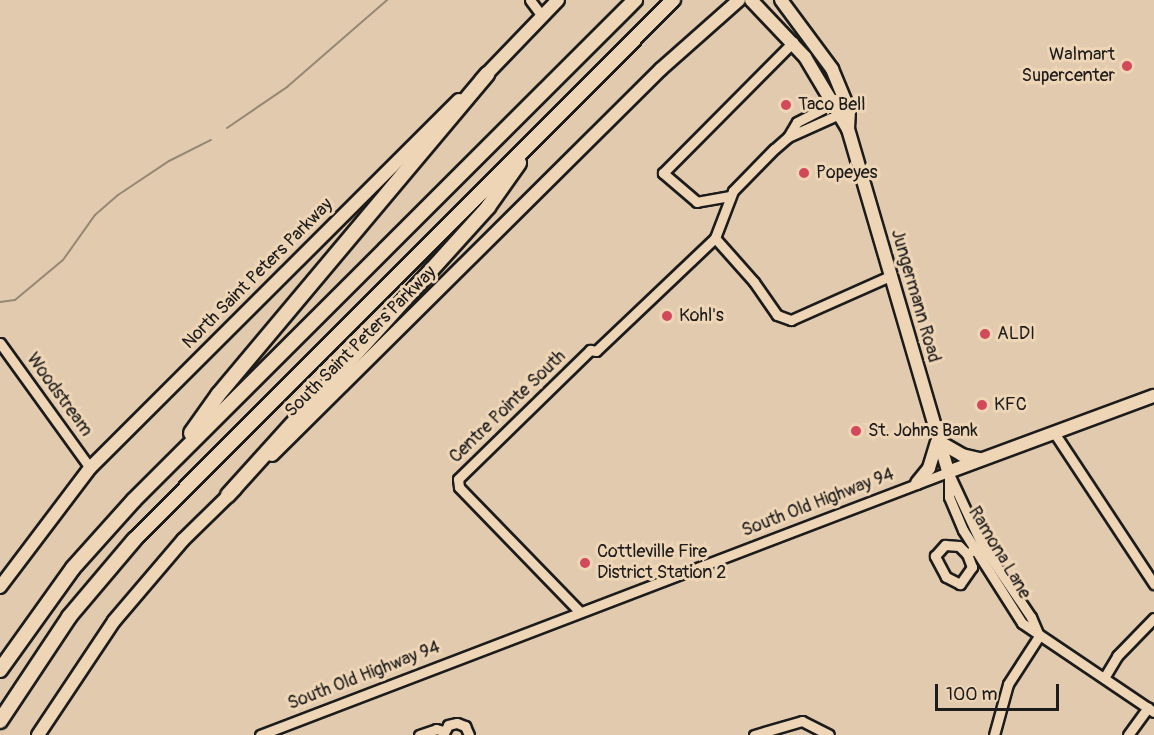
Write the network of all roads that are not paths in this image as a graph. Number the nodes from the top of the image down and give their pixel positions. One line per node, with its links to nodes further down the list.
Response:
1 (530, 0): 10 (street)
2 (558, 0): 10 (main road, North Saint Peters Parkway)
3 (635, 0): 23 (highway)
4 (673, 0): 14 (highway)
5 (739, 0): 27 (main road, South Saint Peters Parkway)
6 (751, 0): 11 (main road, Jungermann Road)
7 (781, 0): 9 (main road, Jungermann Road)
8 (789, 0): 9 (main road)
9 (794, 14): 13 (main road, Jungermann Road)
10 (542, 16): 12 (main road, North Saint Peters Parkway)
11 (794, 42): 13 (main road, Jungermann Road); 15 (street)
12 (487, 74): 23 (highway); 24 (main road, North Saint Peters Parkway)
13 (841, 107): 15 (street, Centre Pointe South); 17 (main road, Jungermann Road)
14 (543, 130): 27 (highway); 39 (highway)
15 (730, 196): 16 (street, Centre Pointe South)
16 (715, 238): 17 (street); 33 (street, Centre Pointe South)
17 (890, 276): 21 (main road, Jungermann Road)
18 (0, 343): 24 (street, Woodstream)
19 (1154, 396): 20 (main road, South Old Highway 94)
20 (1055, 434): 22 (main road, South Old Highway 94); 29 (street)
21 (938, 441): 22 (main road); 25 (main road, Jungermann Road); 26 (main road)
22 (981, 460): 25 (main road, South Old Highway 94)
23 (167, 466): 36 (highway)
24 (90, 468): 30 (main road, North Saint Peters Parkway)
25 (948, 474): 26 (street, South Old Highway 94); 28 (street, Ramona Lane)
26 (917, 483): 33 (street, South Old Highway 94)
27 (228, 495): 42 (main road, South Saint Peters Parkway)
28 (974, 549): 28 (street); 31 (street, Ramona Lane); 32 (street, Ramona Lane)
29 (1154, 584)
30 (0, 587)
31 (1016, 595): 32 (street); 35 (street, Ramona Lane)
32 (1007, 601): 35 (street, Ramona Lane)
33 (580, 612): 41 (street, South Old Highway 94)
34 (1154, 618): 37 (street)
35 (1039, 636): 37 (street, Ramona Lane); 47 (street)
36 (0, 670)
37 (1104, 678): 38 (street, Ramona Lane)
38 (1151, 709): 48 (street)
39 (0, 721)
40 (443, 733): 43 (street); 44 (street)
41 (267, 734)
42 (38, 735)
43 (419, 735)
44 (469, 735)
45 (754, 735): 46 (street)
46 (829, 735)
47 (994, 735)
48 (1128, 735)

